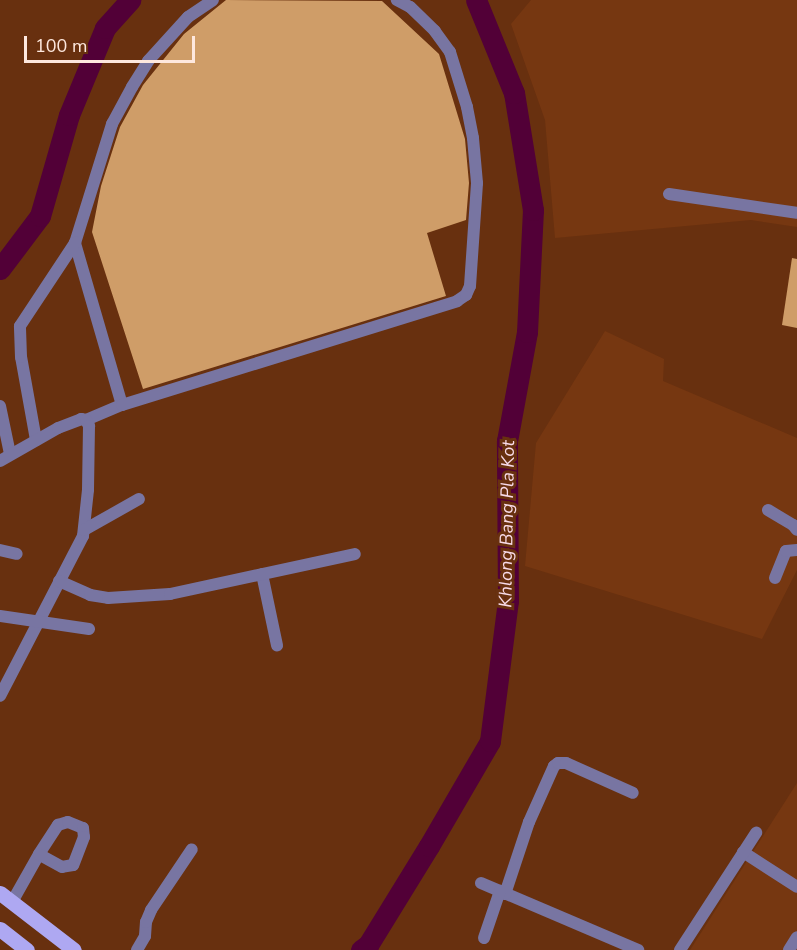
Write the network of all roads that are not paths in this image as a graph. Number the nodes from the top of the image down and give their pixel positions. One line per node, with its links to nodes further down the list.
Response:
1 (213, 0): 5 (street)
2 (397, 0): 6 (street)
3 (669, 194): 4 (street)
4 (797, 213)
5 (75, 243): 6 (street); 9 (street)
6 (122, 405): 8 (street)
7 (0, 406): 10 (street)
8 (86, 420): 9 (street); 13 (street)
9 (36, 440): 10 (street)
10 (5, 457)
11 (139, 499): 13 (street)
12 (768, 510): 14 (street)
13 (84, 530): 21 (street)
14 (797, 530)
15 (796, 546): 20 (street)
16 (0, 550): 17 (street)
17 (17, 554)
18 (355, 555): 19 (street)
19 (262, 574): 21 (street); 25 (street)
20 (775, 578)
21 (59, 581): 23 (street)
22 (0, 616): 23 (street)
23 (37, 623): 24 (street); 27 (street)
24 (89, 629)
25 (278, 645)
26 (0, 666): 27 (street)
27 (13, 669): 28 (street)
28 (0, 696)
29 (633, 793): 36 (street)
30 (756, 833): 32 (street)
31 (192, 849): 43 (street)
32 (743, 852): 35 (street); 45 (street)
33 (39, 854): 37 (street)
34 (481, 883): 36 (street)
35 (797, 887)
36 (502, 892): 40 (street); 44 (street)
37 (6, 898): 42 (main road)
38 (0, 929): 41 (main road)
39 (797, 937): 46 (street)
40 (484, 938)
41 (27, 950)
42 (74, 950)
43 (137, 950)
44 (638, 950)
45 (680, 950)
46 (789, 950)

